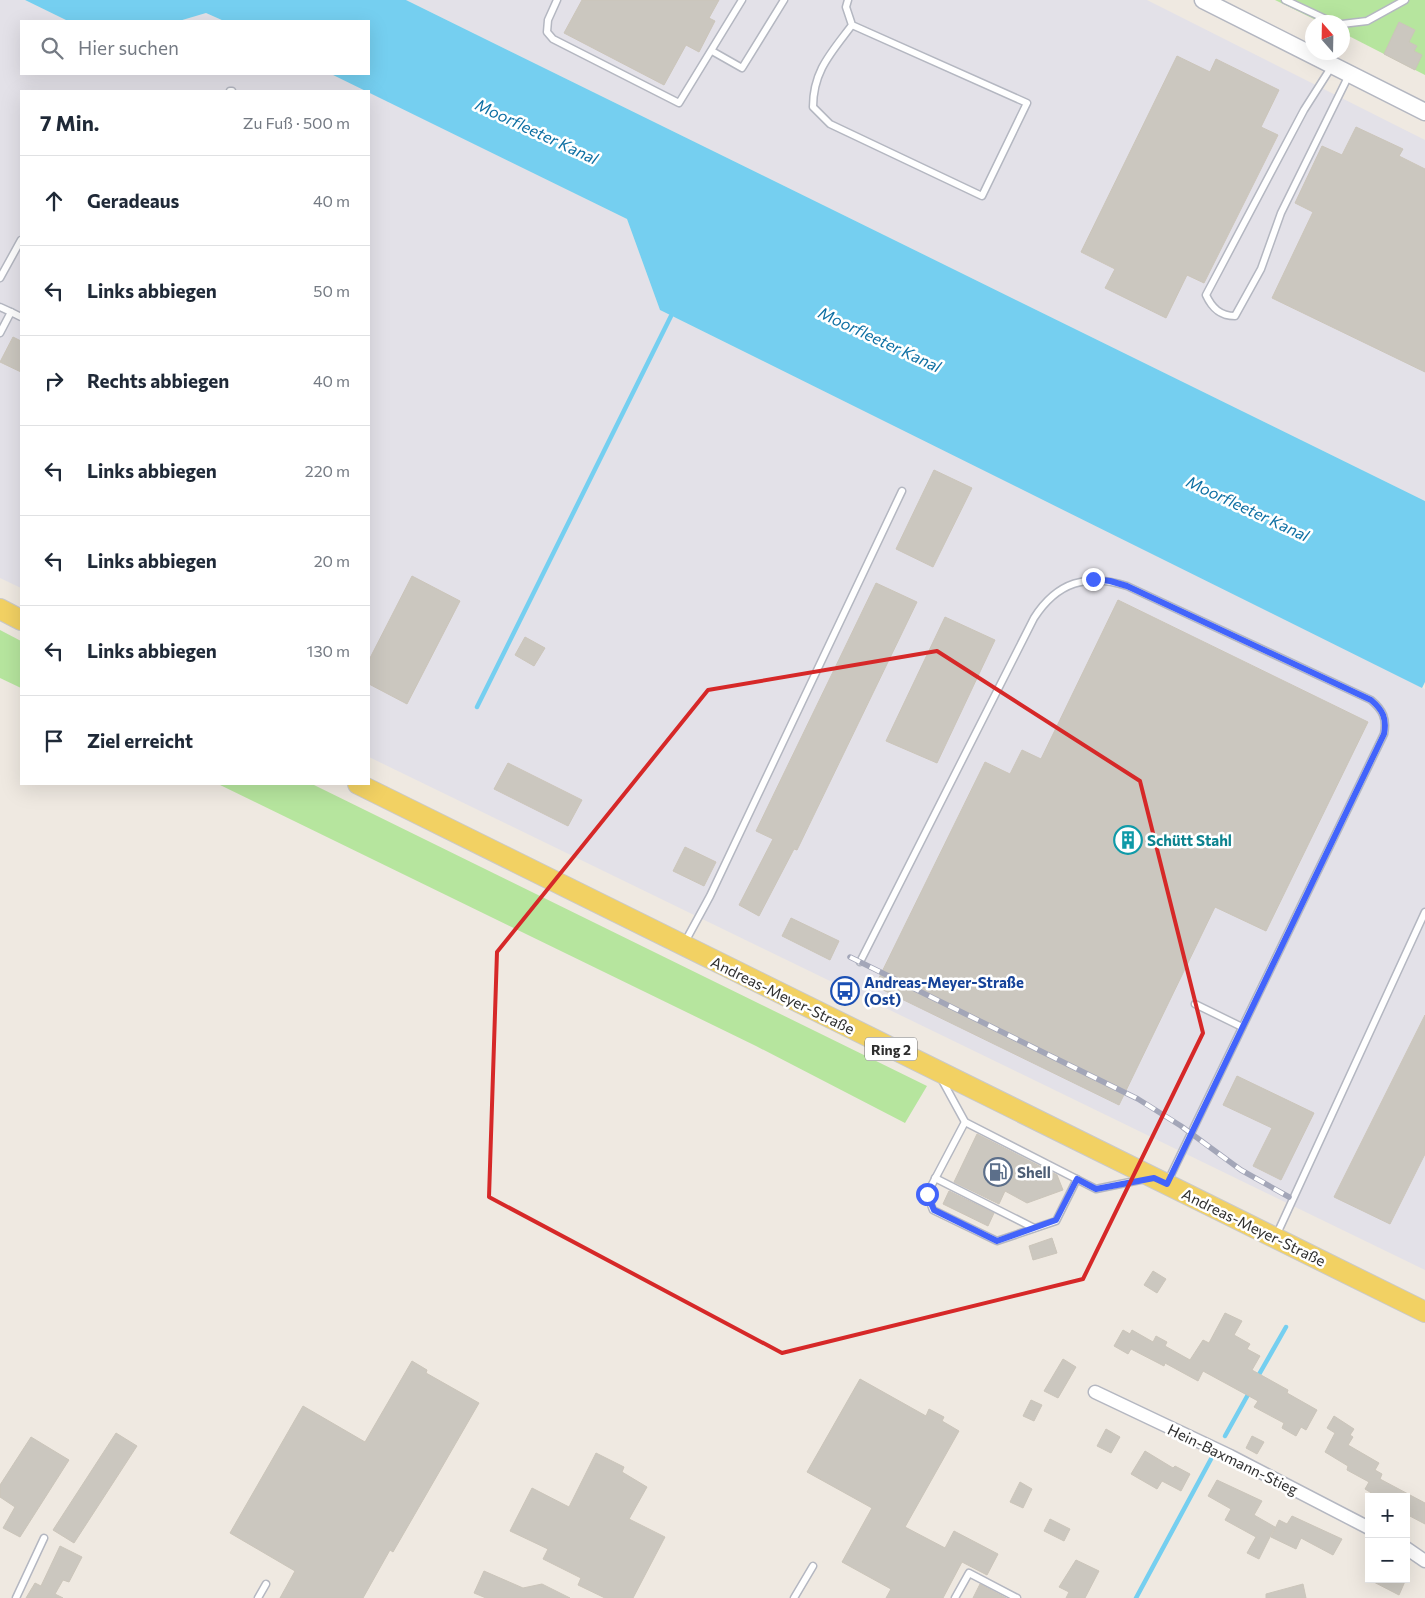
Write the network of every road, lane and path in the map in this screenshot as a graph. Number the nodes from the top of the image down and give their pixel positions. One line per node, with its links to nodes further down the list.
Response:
1 (557, 0): 11 (lane)
2 (742, 0): 11 (lane)
3 (784, 0): 11 (lane)
4 (848, 0): 10 (lane)
5 (1203, 0): 12 (street)
6 (1285, 0): 8 (lane)
7 (1405, 0): 9 (lane)
8 (1317, 15)
9 (1350, 23)
10 (852, 26): 10 (lane)
11 (712, 50)
12 (1332, 64): 13 (street); 13 (lane)
13 (1350, 74): 14 (street)
14 (1425, 112)
15 (20, 242): 16 (lane)
16 (0, 278)
17 (0, 306): 18 (lane)
18 (11, 312): 19 (lane); 20 (lane)
19 (20, 316)
20 (0, 333)
21 (902, 491): 26 (lane)
22 (0, 609): 23 (main road)
23 (20, 619)
24 (360, 785): 26 (main road, Andreas-Meyer-Straße / Ring 2)
25 (1425, 912): 36 (lane)
26 (684, 946): 30 (main road, Andreas-Meyer-Straße / Ring 2)
27 (860, 962): 29 (lane)
28 (1195, 1004): 29 (lane)
29 (1242, 1027): 34 (lane)
30 (938, 1072): 31 (lane); 34 (main road, Andreas-Meyer-Straße / Ring 2)
31 (965, 1122): 32 (lane); 33 (lane)
32 (935, 1178): 35 (lane); 35 (lane)
33 (1077, 1179): 34 (lane); 35 (lane)
34 (1160, 1181): 36 (main road, Andreas-Meyer-Straße / Ring 2)
35 (1034, 1228)
36 (1275, 1238): 37 (main road, Andreas-Meyer-Straße / Ring 2)
37 (1425, 1312)
38 (1095, 1392): 39 (street, Hein-Baxmann-Stieg)
39 (1365, 1526)
40 (44, 1538): 45 (lane)
41 (1410, 1551): 42 (street)
42 (1425, 1561)
43 (813, 1566): 47 (lane)
44 (266, 1584): 46 (lane)
45 (16, 1598)
46 (258, 1598)
47 (794, 1598)
48 (955, 1598): 49 (lane)
49 (1017, 1598)

